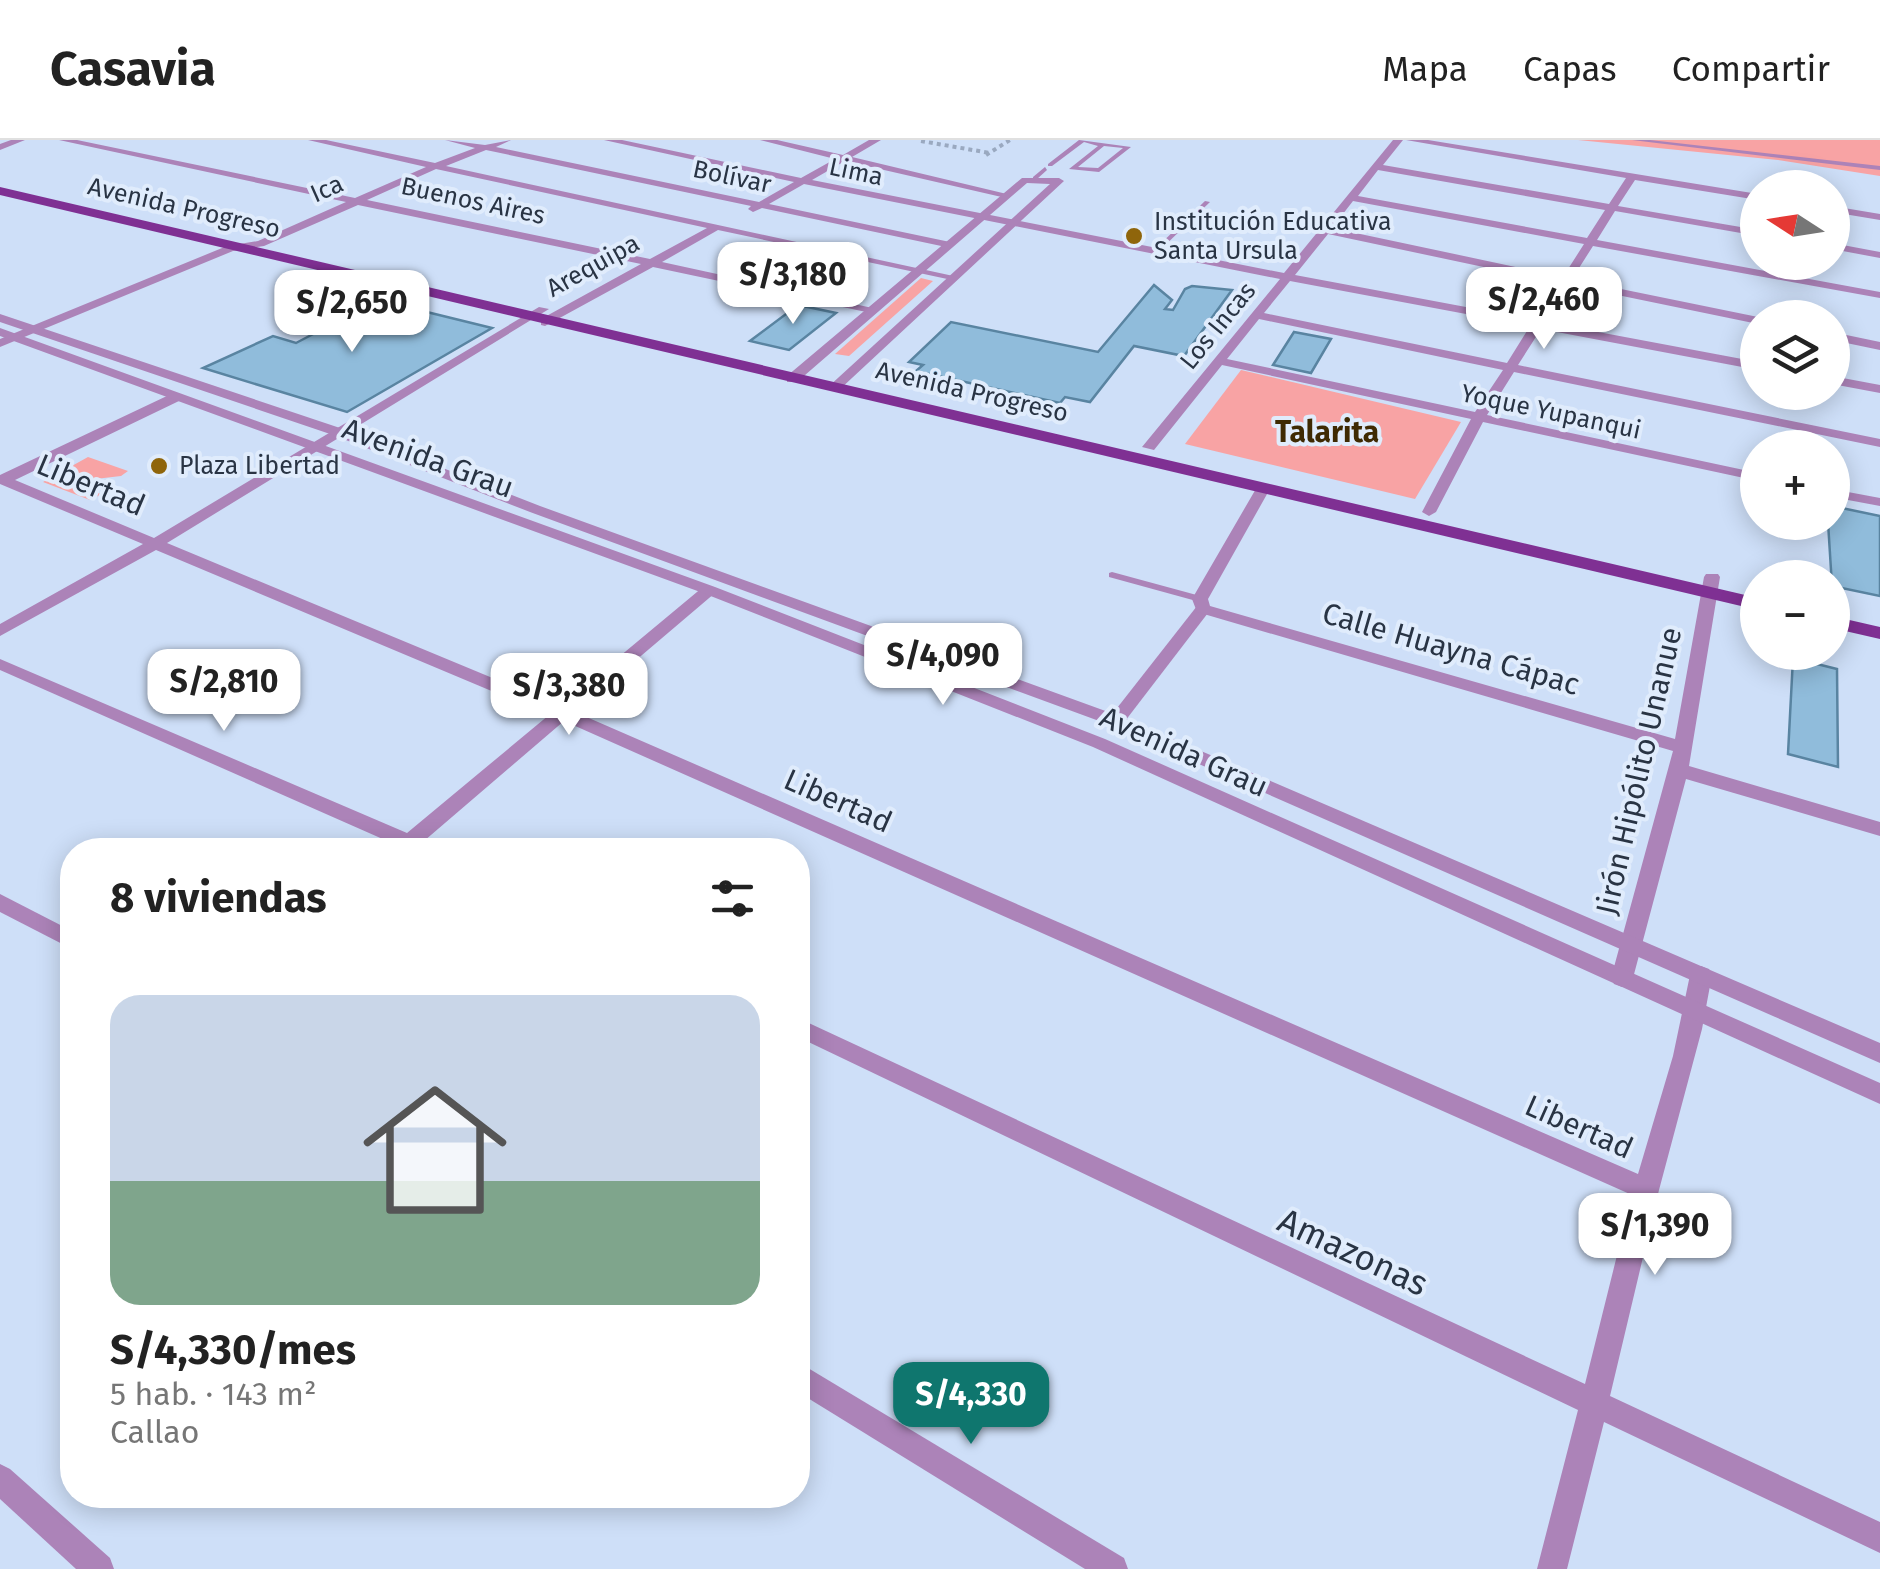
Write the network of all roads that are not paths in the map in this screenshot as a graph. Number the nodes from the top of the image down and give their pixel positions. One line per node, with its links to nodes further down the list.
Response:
1 (20, 140): 13 (street)
2 (64, 140): 28 (street, Buenos Aires)
3 (314, 140): 16 (street)
4 (450, 140): 14 (street, Bolívar)
5 (506, 140): 14 (street, Ica)
6 (610, 140): 23 (street, Lima)
7 (766, 140): 15 (street)
8 (876, 140): 15 (street, Arequipa)
9 (1398, 140): 17 (street, Los Incas)
10 (1411, 140): 21 (street)
11 (1635, 140): 18 (lane)
12 (1096, 143): 19 (lane); 20 (lane); 20 (lane)
13 (0, 146)
14 (486, 148): 16 (street, Ica); 30 (street, Bolívar)
15 (843, 159): 23 (street, Arequipa); 25 (street)
16 (436, 166): 28 (street, Ica); 36 (street)
17 (1376, 167): 27 (street, Los Incas); 31 (street)
18 (1880, 168)
19 (1043, 171): 20 (street); 25 (street)
20 (1067, 173): 35 (street)
21 (1632, 176): 26 (street); 31 (street)
22 (0, 180): 40 (main road, Avenida Progreso)
23 (804, 181): 30 (street, Arequipa); 34 (street, Lima)
24 (0, 191): 42 (main road, Avenida Progreso)
25 (1006, 194): 34 (street)
26 (1740, 194)
27 (1351, 198): 37 (street, Los Incas); 39 (street)
28 (356, 200): 40 (street, Ica); 46 (street, Buenos Aires)
29 (1207, 202): 44 (lane)
30 (758, 206): 36 (street, Arequipa); 41 (street, Bolívar)
31 (1612, 208): 38 (street); 39 (street)
32 (1850, 213): 33 (street)
33 (1880, 217)
34 (977, 218): 35 (street, Lima); 41 (street)
35 (1012, 225): 44 (street, Lima); 49 (street)
36 (714, 228): 46 (street, Arequipa); 47 (street)
37 (1325, 230): 48 (street, Los Incas); 50 (street)
38 (1740, 230)
39 (1591, 242): 50 (street); 51 (street)
40 (260, 244): 42 (street, Ica); 53 (main road, Avenida Progreso)
41 (946, 244): 47 (street)
42 (231, 248): 53 (main road, Avenida Progreso); 58 (street, Ica)
43 (1850, 249): 45 (street)
44 (1155, 252): 48 (street, Lima)
45 (1880, 255)
46 (652, 261): 52 (street, Buenos Aires); 53 (street, Arequipa)
47 (917, 270): 49 (street); 52 (street)
48 (1287, 276): 54 (street, Los Incas); 57 (street, Lima)
49 (952, 277): 66 (street)
50 (1564, 281): 55 (street); 57 (street)
51 (1880, 296)
52 (872, 310): 65 (street)
53 (544, 315): 65 (main road, Avenida Progreso); 71 (street, Arequipa)
54 (1255, 315): 62 (street, Los Incas); 64 (street)
55 (1740, 317)
56 (0, 318): 58 (street, Avenida Grau)
57 (1537, 324): 63 (street, Lima); 64 (street)
58 (36, 328): 59 (street, Ica); 71 (street, Avenida Grau)
59 (5, 337): 69 (street, Avenida Grau)
60 (1850, 340): 61 (street)
61 (1880, 346)
62 (1219, 360): 70 (street, Yoque Yupanqui); 74 (street, Los Incas)
63 (1740, 363)
64 (1508, 368): 70 (street); 72 (street)
65 (798, 374): 66 (main road, Avenida Progreso)
66 (838, 383): 74 (main road, Avenida Progreso); 77 (main road, Avenida Progreso)
67 (1850, 383): 68 (street)
68 (1880, 389)
69 (174, 398): 73 (street, Avenida Grau); 76 (street)
70 (1476, 420): 75 (street, Yoque Yupanqui); 80 (street)
71 (338, 432): 73 (street, Arequipa); 95 (street, Avenida Grau)
72 (1880, 443)
73 (314, 446): 81 (street, Arequipa); 85 (street, Avenida Grau)
74 (1149, 447): 80 (main road, Avenida Progreso)
75 (1740, 473)
76 (1, 480): 81 (street, Libertad)
77 (1264, 488): 83 (main road, Avenida Progreso); 87 (street)
78 (1850, 496): 79 (street)
79 (1880, 502)
80 (1428, 512): 83 (main road, Avenida Progreso)
81 (155, 544): 91 (street, Arequipa); 94 (street, Libertad)
82 (1112, 576): 87 (lane)
83 (1711, 585): 84 (main road, Avenida Progreso); 86 (main road, Avenida Progreso); 96 (street, Jirón Hipólito Unanue)
84 (1740, 586)
85 (709, 590): 94 (street); 105 (street, Avenida Grau)
86 (1740, 597)
87 (1202, 604): 95 (street); 96 (street, Calle Huayna Cápac)
88 (1850, 608): 89 (main road)
89 (1880, 615)
90 (1850, 626): 92 (main road)
91 (0, 630)
92 (1880, 633)
93 (0, 664): 99 (street)
94 (561, 713): 100 (street); 110 (street, Libertad)
95 (1116, 721): 103 (street, Avenida Grau)
96 (1683, 748): 97 (street, Jirón Hipólito Unanue)
97 (1679, 770): 98 (street); 103 (street, Jirón Hipólito Unanue)
98 (1880, 829)
99 (392, 838)
100 (422, 838)
101 (0, 902): 102 (street)
102 (60, 934)
103 (1633, 945): 104 (street, Avenida Grau); 105 (street, Jirón Hipólito Unanue)
104 (1701, 975): 106 (street); 108 (street, Avenida Grau)
105 (1622, 978): 106 (street, Avenida Grau)
106 (1696, 1012): 109 (street, Avenida Grau); 110 (street)
107 (810, 1033): 112 (street, Amazonas)
108 (1880, 1053)
109 (1880, 1094)
110 (1646, 1189): 112 (street)
111 (810, 1383): 116 (street)
112 (1596, 1406): 114 (street, Amazonas); 117 (street)
113 (0, 1479): 115 (street)
114 (1880, 1538)
115 (100, 1569)
116 (1113, 1569)
117 (1552, 1569)

